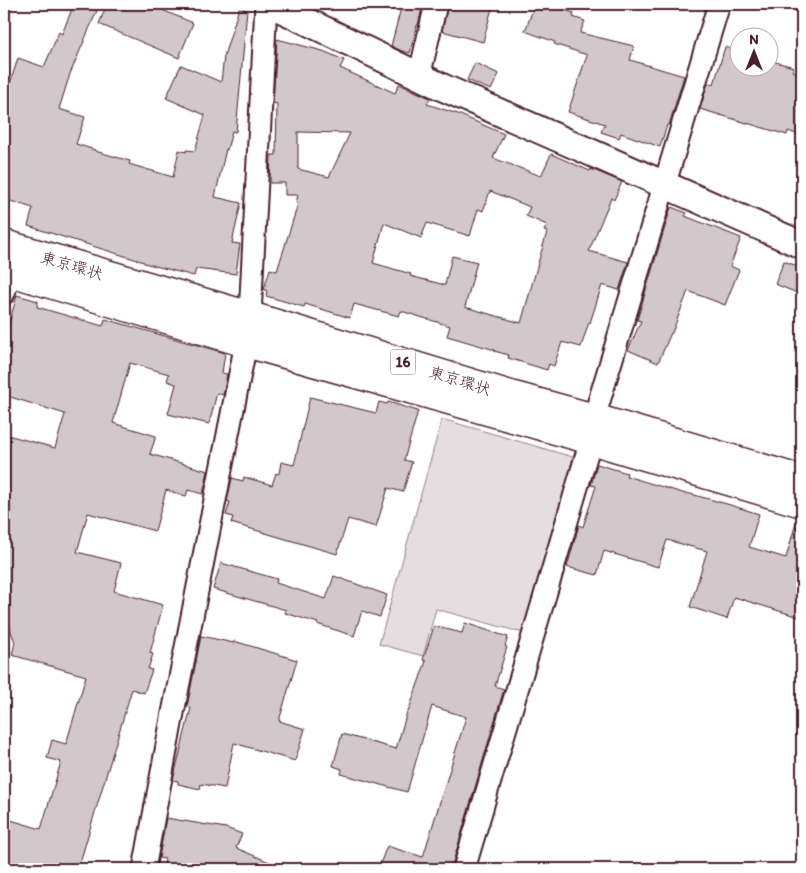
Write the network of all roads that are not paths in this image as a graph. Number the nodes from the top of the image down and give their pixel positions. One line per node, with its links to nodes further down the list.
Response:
1 (266, 4): 10 (street)
2 (270, 4): 5 (street)
3 (436, 4): 5 (street)
4 (719, 4): 6 (street)
5 (419, 76): 6 (street)
6 (665, 185): 8 (street); 12 (street)
7 (4, 244): 10 (highway, 東京環状 / 16)
8 (802, 245)
9 (6, 278): 11 (highway, 東京環状 / 16)
10 (250, 316): 11 (street); 12 (highway, 東京環状 / 16)
11 (246, 344): 12 (highway, 東京環状 / 16); 15 (street)
12 (592, 429): 13 (highway, 東京環状 / 16); 14 (highway, 東京環状 / 16); 16 (street)
13 (802, 480)
14 (802, 503)
15 (144, 869)
16 (464, 869)

